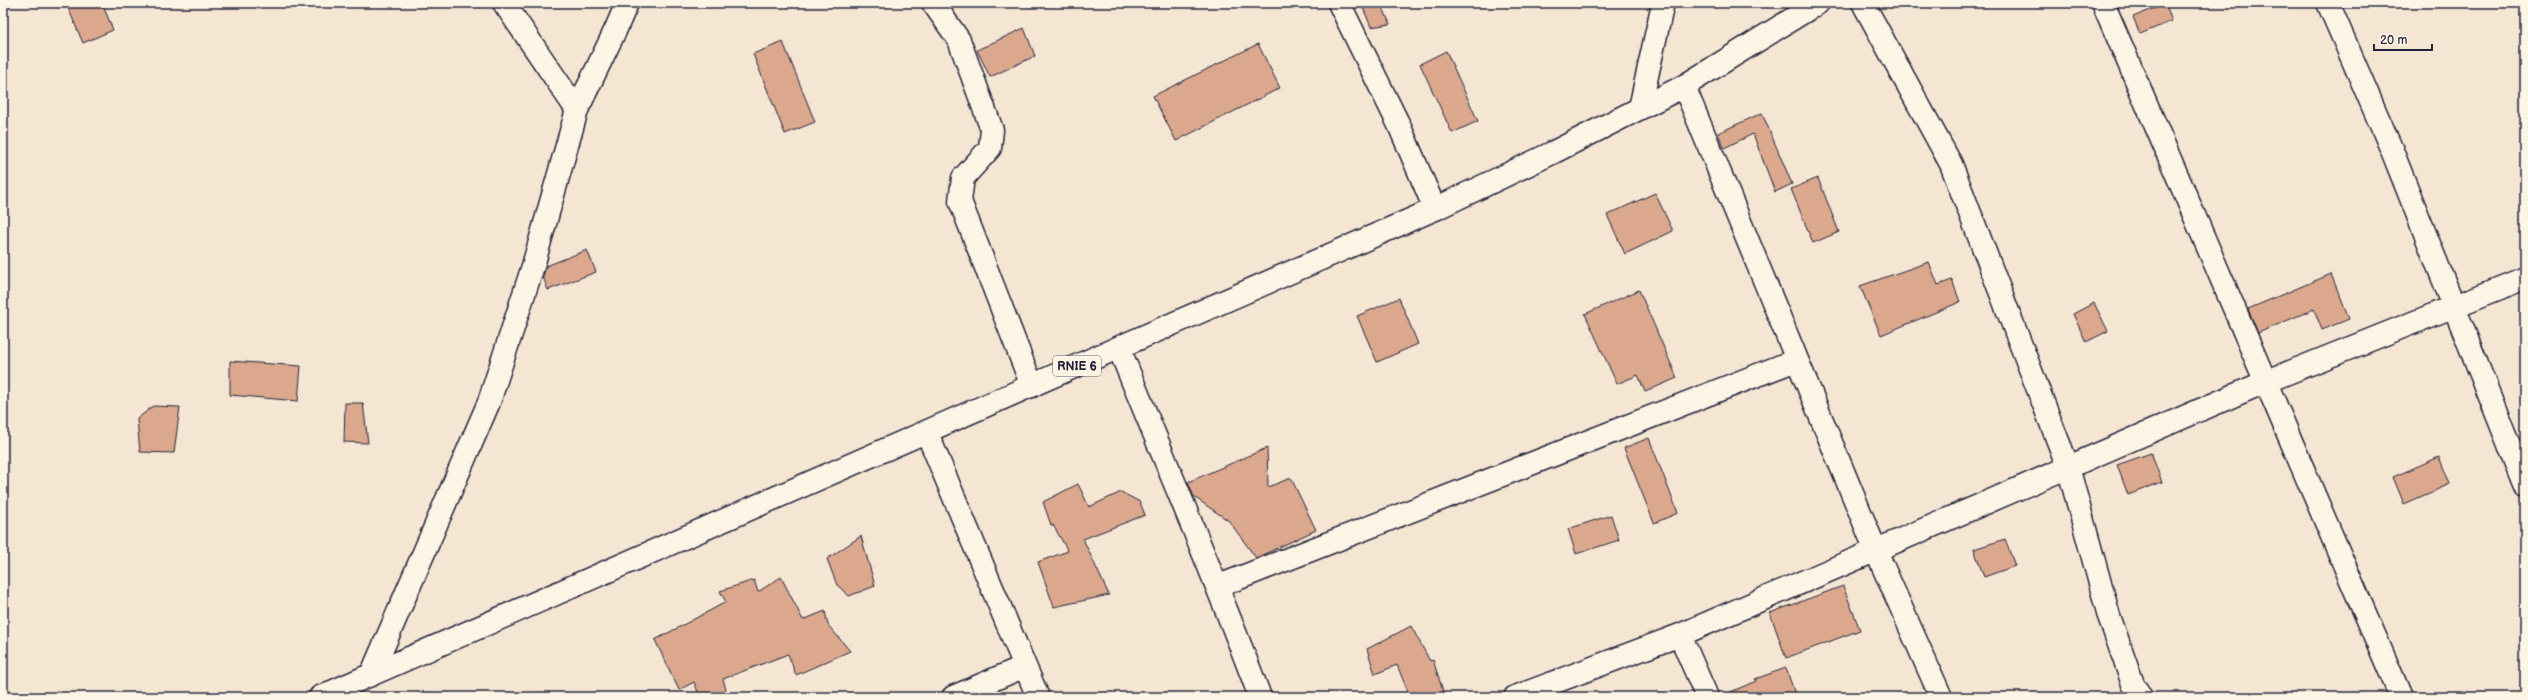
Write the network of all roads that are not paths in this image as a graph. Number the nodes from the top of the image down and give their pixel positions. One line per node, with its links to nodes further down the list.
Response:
1 (504, 3): 12 (street)
2 (627, 3): 12 (street)
3 (933, 3): 19 (street)
4 (1339, 3): 13 (street)
5 (1663, 3): 11 (street)
6 (1818, 3): 10 (street, RNIE 6)
7 (1863, 3): 21 (street)
8 (2103, 3): 18 (street)
9 (2328, 3): 15 (street)
10 (1684, 86): 11 (street, RNIE 6); 17 (street)
11 (1640, 108): 13 (street, RNIE 6)
12 (577, 110): 27 (street)
13 (1435, 209): 16 (street, RNIE 6)
14 (2525, 278): 15 (street)
15 (2455, 307): 18 (street); 22 (street)
16 (1119, 348): 19 (street, RNIE 6); 24 (street)
17 (1796, 360): 23 (street); 24 (street)
18 (2264, 382): 21 (street); 36 (street)
19 (1032, 386): 20 (street, RNIE 6)
20 (927, 433): 26 (street); 27 (street, RNIE 6)
21 (2068, 467): 23 (street); 35 (street)
22 (2525, 485)
23 (1876, 551): 25 (street); 34 (street)
24 (1219, 586): 31 (street)
25 (1680, 635): 32 (street); 33 (street)
26 (1025, 666): 29 (street); 30 (street)
27 (370, 676): 28 (street, RNIE 6)
28 (331, 695)
29 (953, 697)
30 (1038, 697)
31 (1260, 697)
32 (1515, 697)
33 (1707, 697)
34 (1941, 697)
35 (2141, 697)
36 (2401, 697)

